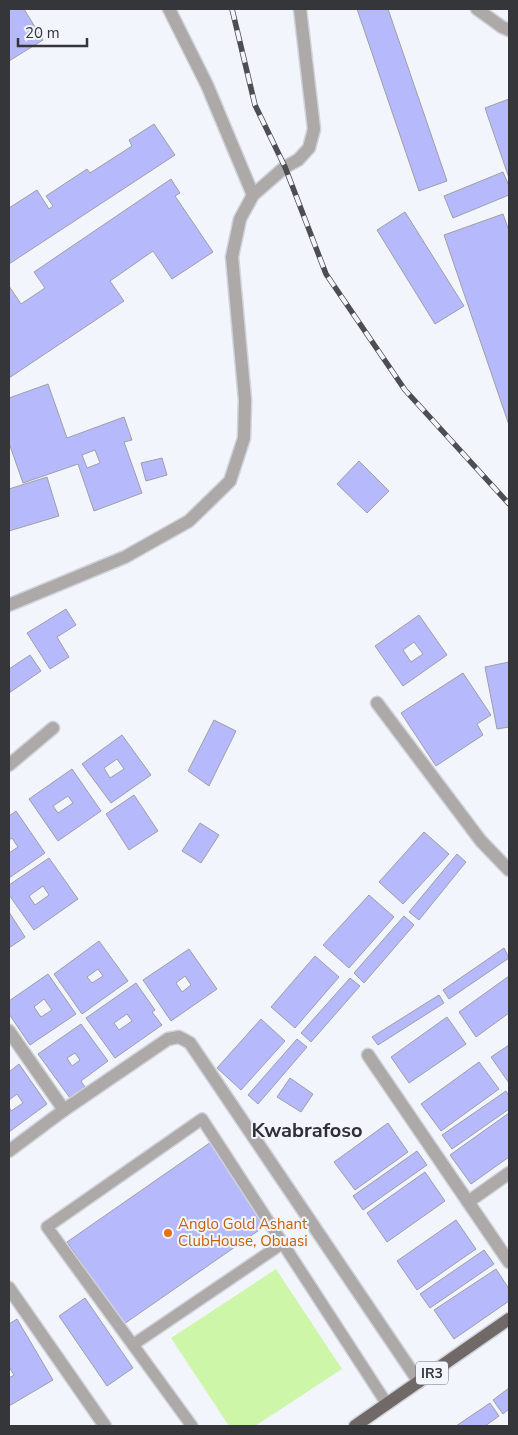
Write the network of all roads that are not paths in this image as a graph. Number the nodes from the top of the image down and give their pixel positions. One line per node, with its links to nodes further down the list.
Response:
1 (170, 9): 5 (street)
2 (300, 9): 5 (street)
3 (477, 9): 4 (street)
4 (509, 30)
5 (253, 195): 6 (street)
6 (9, 605)
7 (377, 703): 10 (street)
8 (53, 728): 9 (street)
9 (9, 765)
10 (509, 870)
11 (9, 1031): 13 (street)
12 (368, 1055): 16 (street)
13 (64, 1110): 14 (street); 22 (street)
14 (9, 1151)
15 (509, 1173): 16 (street)
16 (468, 1202): 18 (street)
17 (283, 1243): 21 (lane); 21 (lane); 23 (lane)
18 (509, 1262)
19 (9, 1288): 24 (street)
20 (509, 1319): 22 (main road, IR3)
21 (134, 1344): 25 (lane)
22 (418, 1382): 23 (main road, IR3)
23 (387, 1404): 26 (main road, IR3)
24 (105, 1426)
25 (192, 1426)
26 (355, 1426)

